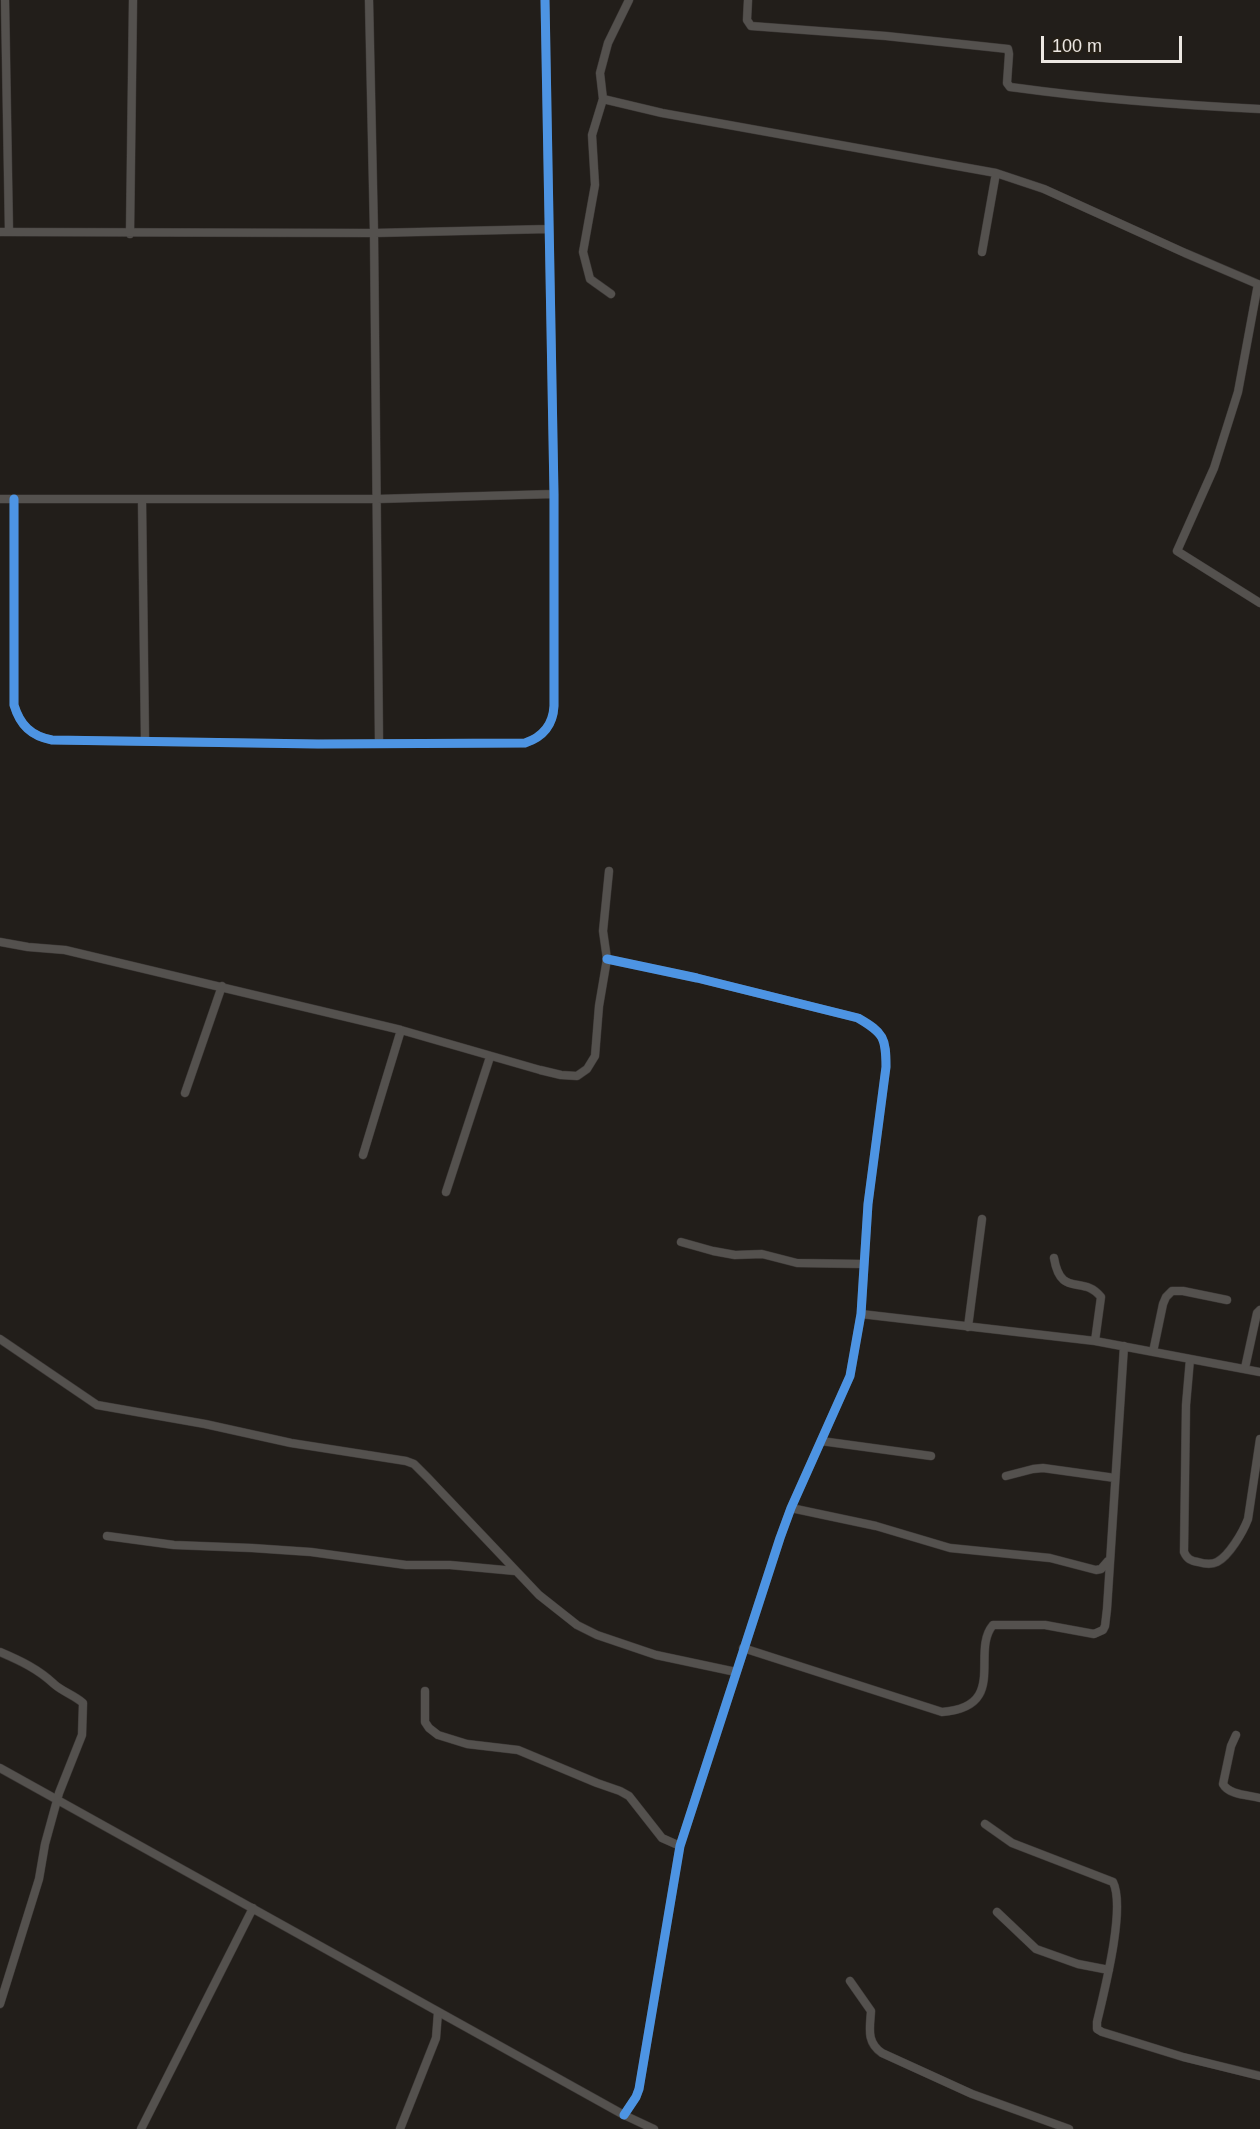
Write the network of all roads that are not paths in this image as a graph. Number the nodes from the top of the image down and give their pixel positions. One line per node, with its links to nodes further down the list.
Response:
1 (5, 0): 12 (street)
2 (133, 0): 14 (street)
3 (369, 0): 13 (street)
4 (545, 0): 10 (street)
5 (629, 0): 7 (street)
6 (748, 0): 8 (street)
7 (603, 99): 9 (street); 17 (street)
8 (1260, 109)
9 (996, 173): 15 (street); 16 (street)
10 (549, 229): 13 (street); 18 (street)
11 (0, 232): 12 (street)
12 (9, 232): 14 (street)
13 (374, 233): 14 (street); 21 (street)
14 (130, 234)
15 (982, 252)
16 (1259, 284): 23 (street)
17 (611, 294)
18 (554, 494): 21 (street); 25 (street)
19 (0, 499): 20 (street)
20 (14, 499): 22 (street); 24 (street)
21 (376, 499): 22 (street); 25 (street)
22 (142, 500): 24 (street)
23 (1260, 603)
24 (145, 741): 25 (street)
25 (379, 742)
26 (609, 871): 28 (street)
27 (0, 942): 29 (street)
28 (607, 959): 31 (street); 38 (street)
29 (222, 986): 30 (street); 32 (street)
30 (401, 1030): 31 (street); 33 (street)
31 (490, 1057): 34 (street)
32 (185, 1093)
33 (363, 1155)
34 (446, 1192)
35 (982, 1219): 42 (street)
36 (681, 1242): 38 (street)
37 (1054, 1257): 44 (street)
38 (864, 1264): 41 (street)
39 (1227, 1300): 46 (street)
40 (1260, 1310): 48 (street)
41 (861, 1314): 42 (street); 51 (street)
42 (968, 1327): 44 (street)
43 (0, 1339): 58 (street)
44 (1095, 1341): 45 (street)
45 (1124, 1346): 46 (street); 54 (street)
46 (1153, 1352): 47 (street)
47 (1190, 1359): 48 (street); 50 (street)
48 (1245, 1368): 49 (street)
49 (1260, 1372)
50 (1260, 1439)
51 (821, 1441): 52 (street); 55 (street)
52 (931, 1456)
53 (1006, 1476): 54 (street)
54 (1115, 1478): 57 (street)
55 (791, 1508): 57 (street); 59 (street)
56 (107, 1536): 58 (street)
57 (1109, 1560): 59 (street)
58 (515, 1571): 61 (street)
59 (743, 1648): 61 (street)
60 (0, 1652): 66 (street)
61 (735, 1672): 68 (street)
62 (425, 1691): 68 (street)
63 (1236, 1736): 65 (street)
64 (0, 1768): 66 (street)
65 (1260, 1798)
66 (57, 1801): 69 (street); 73 (street)
67 (985, 1824): 71 (street)
68 (680, 1846): 76 (street)
69 (253, 1908): 74 (street); 78 (street)
70 (997, 1912): 71 (street)
71 (1109, 1970): 75 (street)
72 (850, 1981): 81 (street)
73 (0, 2004)
74 (438, 2012): 76 (street); 79 (street)
75 (1260, 2076)
76 (624, 2115): 77 (street)
77 (638, 2125): 80 (street)
78 (141, 2129)
79 (400, 2129)
80 (654, 2129)
81 (1069, 2129)

